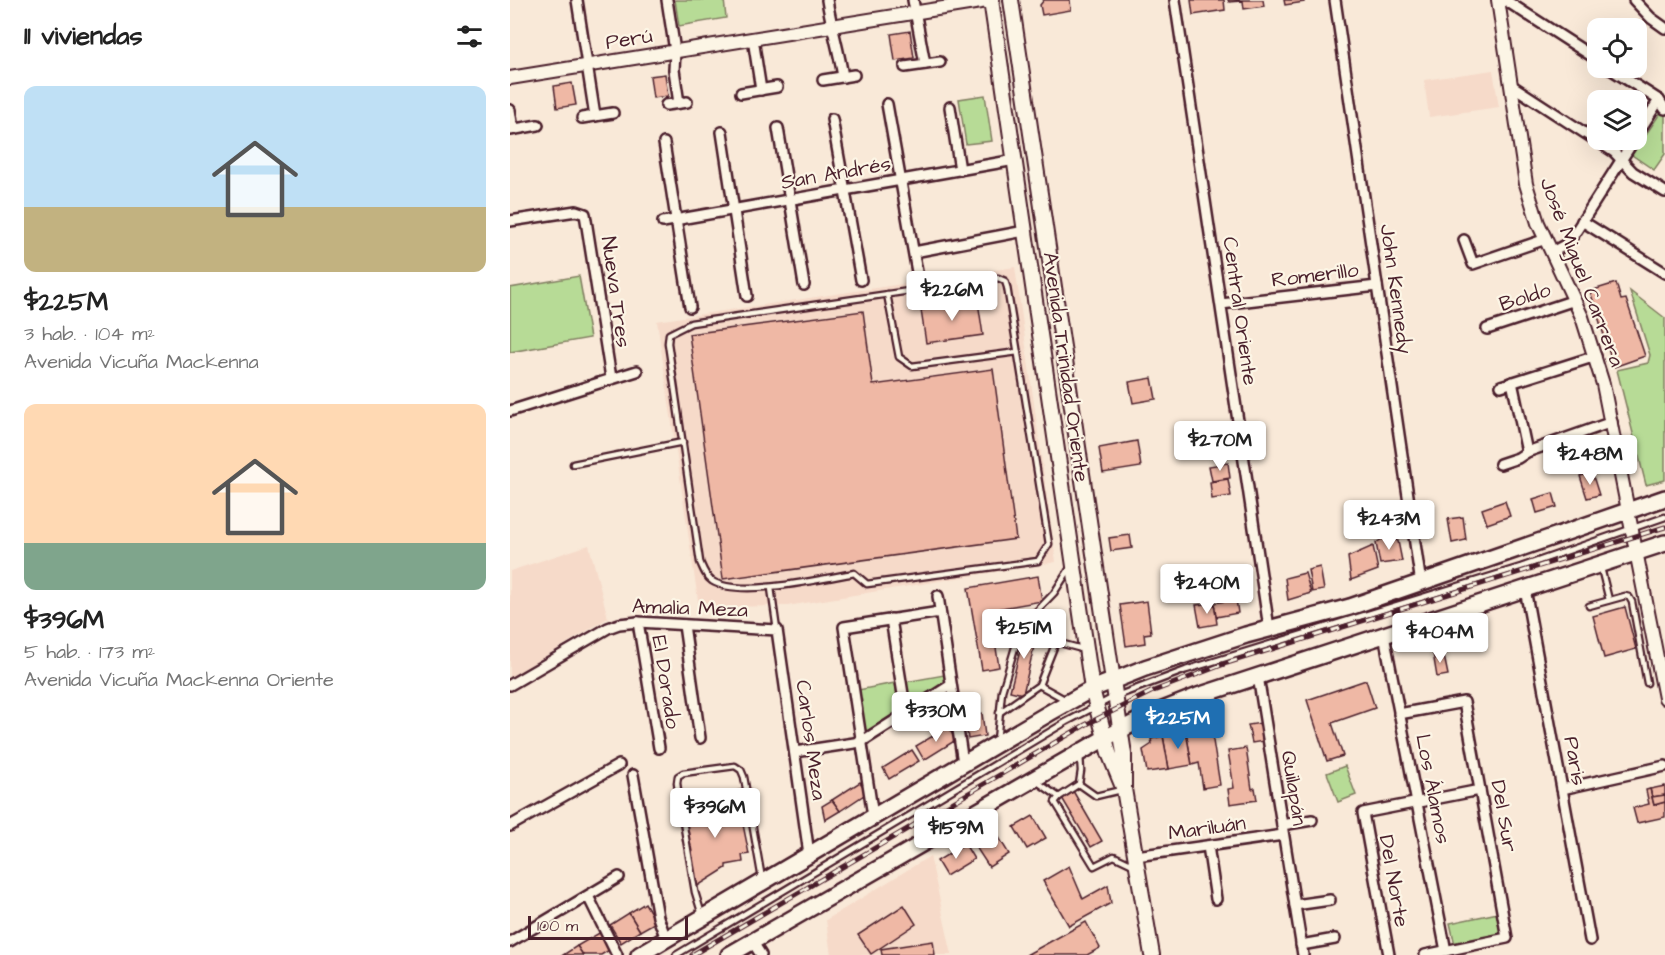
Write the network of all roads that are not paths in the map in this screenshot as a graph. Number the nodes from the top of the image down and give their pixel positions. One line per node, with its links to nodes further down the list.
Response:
1 (577, 0): 20 (street)
2 (667, 0): 16 (street, Perú)
3 (827, 0): 13 (street)
4 (913, 0): 12 (street)
5 (992, 0): 12 (street, Perú); 48 (main road, Avenida Trinidad Oriente)
6 (1011, 0): 113 (main road, Avenida Trinidad Oriente)
7 (1176, 0): 73 (street, Central Oriente)
8 (1335, 0): 69 (street, John Kennedy)
9 (1498, 0): 27 (street, José Miguel Carrera)
10 (1505, 0): 17 (street)
11 (1634, 0): 14 (street)
12 (915, 13): 13 (street, Perú); 19 (street)
13 (831, 26): 15 (street, Perú); 23 (street)
14 (1665, 28)
15 (753, 39): 16 (street, Perú); 29 (street)
16 (675, 51): 20 (street, Perú); 33 (street, Perú)
17 (1587, 53)
18 (940, 62): 19 (street)
19 (925, 64): 21 (street)
20 (587, 65): 24 (street, Perú); 38 (street)
21 (905, 67)
22 (854, 75): 23 (street)
23 (843, 77): 26 (street)
24 (510, 78)
25 (1625, 78): 31 (street)
26 (823, 80)
27 (1511, 85): 49 (street); 61 (street, José Miguel Carrera)
28 (777, 87): 29 (street)
29 (761, 90): 30 (street)
30 (741, 93)
31 (1659, 100): 35 (street); 41 (street)
32 (887, 104): 51 (street)
33 (666, 105)
34 (950, 107): 50 (street)
35 (1665, 109)
36 (510, 110): 44 (street)
37 (613, 113): 38 (street)
38 (595, 116): 39 (street)
39 (582, 118)
40 (832, 119): 52 (street)
41 (1647, 119)
42 (538, 125): 44 (street)
43 (778, 128): 54 (street)
44 (512, 130)
45 (722, 132): 55 (street)
46 (664, 143): 56 (street)
47 (1627, 150): 49 (street)
48 (1015, 160): 50 (street, San Andrés); 60 (main road, Avenida Trinidad Oriente)
49 (1621, 160): 53 (street); 58 (street)
50 (960, 170): 51 (street, San Andrés)
51 (901, 180): 52 (street, San Andrés); 63 (street)
52 (845, 190): 54 (street, San Andrés); 67 (street)
53 (1665, 192)
54 (790, 199): 55 (street, San Andrés); 68 (street)
55 (734, 209): 56 (street, San Andrés); 71 (street)
56 (676, 219): 59 (street, San Andrés); 74 (street)
57 (510, 221): 79 (street, Nueva Tres)
58 (1582, 221): 64 (street); 66 (street)
59 (663, 222)
60 (1025, 231): 63 (street); 94 (main road, Avenida Trinidad Oriente)
61 (1546, 239): 62 (street); 64 (street, José Miguel Carrera)
62 (1464, 240)
63 (914, 252): 65 (street)
64 (1552, 252): 72 (street, José Miguel Carrera)
65 (917, 272)
66 (1665, 273)
67 (861, 280)
68 (804, 285)
69 (1377, 286): 73 (street, Romerillo); 96 (street, John Kennedy)
70 (887, 294): 76 (lane); 76 (lane); 84 (lane)
71 (747, 296)
72 (1575, 300): 75 (street, Boldo); 77 (street, José Miguel Carrera)
73 (1221, 304): 107 (street, Central Oriente)
74 (690, 307)
75 (1487, 329)
76 (1018, 352): 97 (lane)
77 (1596, 356): 80 (street); 83 (street, José Miguel Carrera)
78 (638, 371): 79 (street)
79 (611, 378): 82 (street)
80 (1512, 382): 81 (street); 85 (street)
81 (1501, 386)
82 (510, 411)
83 (1612, 422): 85 (street); 89 (street, José Miguel Carrera)
84 (683, 442): 86 (lane); 97 (lane)
85 (1527, 452): 87 (street)
86 (573, 464)
87 (1500, 464)
88 (1665, 498): 89 (main road)
89 (1629, 510): 91 (street, José Miguel Carrera); 96 (main road)
90 (1665, 517): 91 (lane)
91 (1632, 528): 93 (street, José Miguel Carrera); 119 (lane)
92 (1665, 543): 93 (main road)
93 (1637, 552): 95 (main road); 120 (street, José Miguel Carrera)
94 (1074, 563): 103 (lane); 111 (main road, Avenida Trinidad Oriente)
95 (1600, 564): 98 (main road); 100 (lane)
96 (1421, 584): 107 (main road)
97 (771, 588): 108 (lane)
98 (1525, 589): 109 (main road); 141 (street, Paris)
99 (938, 596): 102 (street)
100 (1609, 600): 101 (lane); 114 (lane)
101 (1589, 606)
102 (940, 612): 104 (street); 116 (street)
103 (1029, 619): 110 (lane); 124 (lane)
104 (891, 620): 123 (street); 129 (street)
105 (638, 622): 106 (street, Amalia Meza); 115 (street, Amalia Meza); 131 (street, El Dorado)
106 (684, 625): 108 (street, Amalia Meza); 127 (street)
107 (1269, 628): 113 (main road)
108 (777, 630): 132 (street, Carlos Meza)
109 (1384, 635): 112 (main road); 125 (street, Los Álamos)
110 (1056, 642): 111 (lane); 117 (lane)
111 (1087, 651): 118 (main road, Avenida Trinidad Oriente)
112 (1258, 676): 126 (main road); 150 (street, Quilapán)
113 (1112, 680): 118 (main road); 119 (main road, Avenida Trinidad Oriente)
114 (1647, 683)
115 (510, 685)
116 (951, 685): 123 (street); 134 (street)
117 (1039, 685): 121 (lane); 124 (lane)
118 (1092, 689): 121 (main road); 122 (main road, Avenida Trinidad Oriente)
119 (1114, 697): 122 (lane); 126 (main road, Avenida Trinidad Oriente)
120 (1665, 698)
121 (1068, 702): 130 (main road)
122 (1096, 706): 128 (main road, Avenida Trinidad Oriente); 170 (lane)
123 (906, 713): 129 (street)
124 (999, 713): 130 (lane)
125 (1399, 714): 142 (street, Del Sur); 146 (street, Los Álamos)
126 (1120, 730): 128 (main road); 140 (main road, Avenida Trinidad Oriente)
127 (700, 738)
128 (1105, 738): 133 (main road); 140 (main road, Avenida Trinidad Oriente)
129 (861, 742): 132 (street); 147 (street)
130 (997, 743): 134 (main road)
131 (658, 748)
132 (795, 752): 152 (street, Carlos Meza)
133 (1080, 753): 138 (main road); 139 (lane)
134 (963, 763): 147 (main road)
135 (619, 765): 149 (street)
136 (1665, 766): 141 (street)
137 (633, 775): 161 (street)
138 (1034, 780): 144 (lane); 164 (main road)
139 (1079, 784): 140 (lane); 144 (lane)
140 (1124, 789): 153 (main road)
141 (1562, 789): 163 (street, Paris)
142 (1480, 790): 146 (street); 167 (street, Del Sur)
143 (747, 793): 145 (lane); 155 (lane); 160 (lane)
144 (1059, 797): 153 (lane)
145 (714, 798)
146 (1417, 802): 167 (street, Los Álamos); 174 (street, Del Norte)
147 (873, 816): 152 (main road)
148 (1312, 820): 150 (street, Mariluán)
149 (510, 826)
150 (1282, 830): 151 (street, Mariluán); 159 (street, Quilapán)
151 (1208, 846): 153 (street, Mariluán); 157 (street)
152 (809, 854): 155 (main road)
153 (1137, 862): 173 (main road)
154 (619, 877): 156 (street)
155 (762, 882): 160 (main road)
156 (588, 896): 165 (street); 168 (street)
157 (1216, 899)
158 (1330, 900): 159 (street)
159 (1295, 904): 166 (street, Quilapán)
160 (703, 916): 161 (main road)
161 (666, 939): 169 (main road)
162 (1335, 939): 166 (street, Quilapán)
163 (1590, 940)
164 (752, 941): 171 (main road); 172 (street)
165 (510, 942)
166 (1302, 950)
167 (1446, 951): 175 (street)
168 (617, 955)
169 (639, 955)
170 (676, 955)
171 (729, 955)
172 (761, 955)
173 (1152, 955)
174 (1389, 955)
175 (1425, 955)

